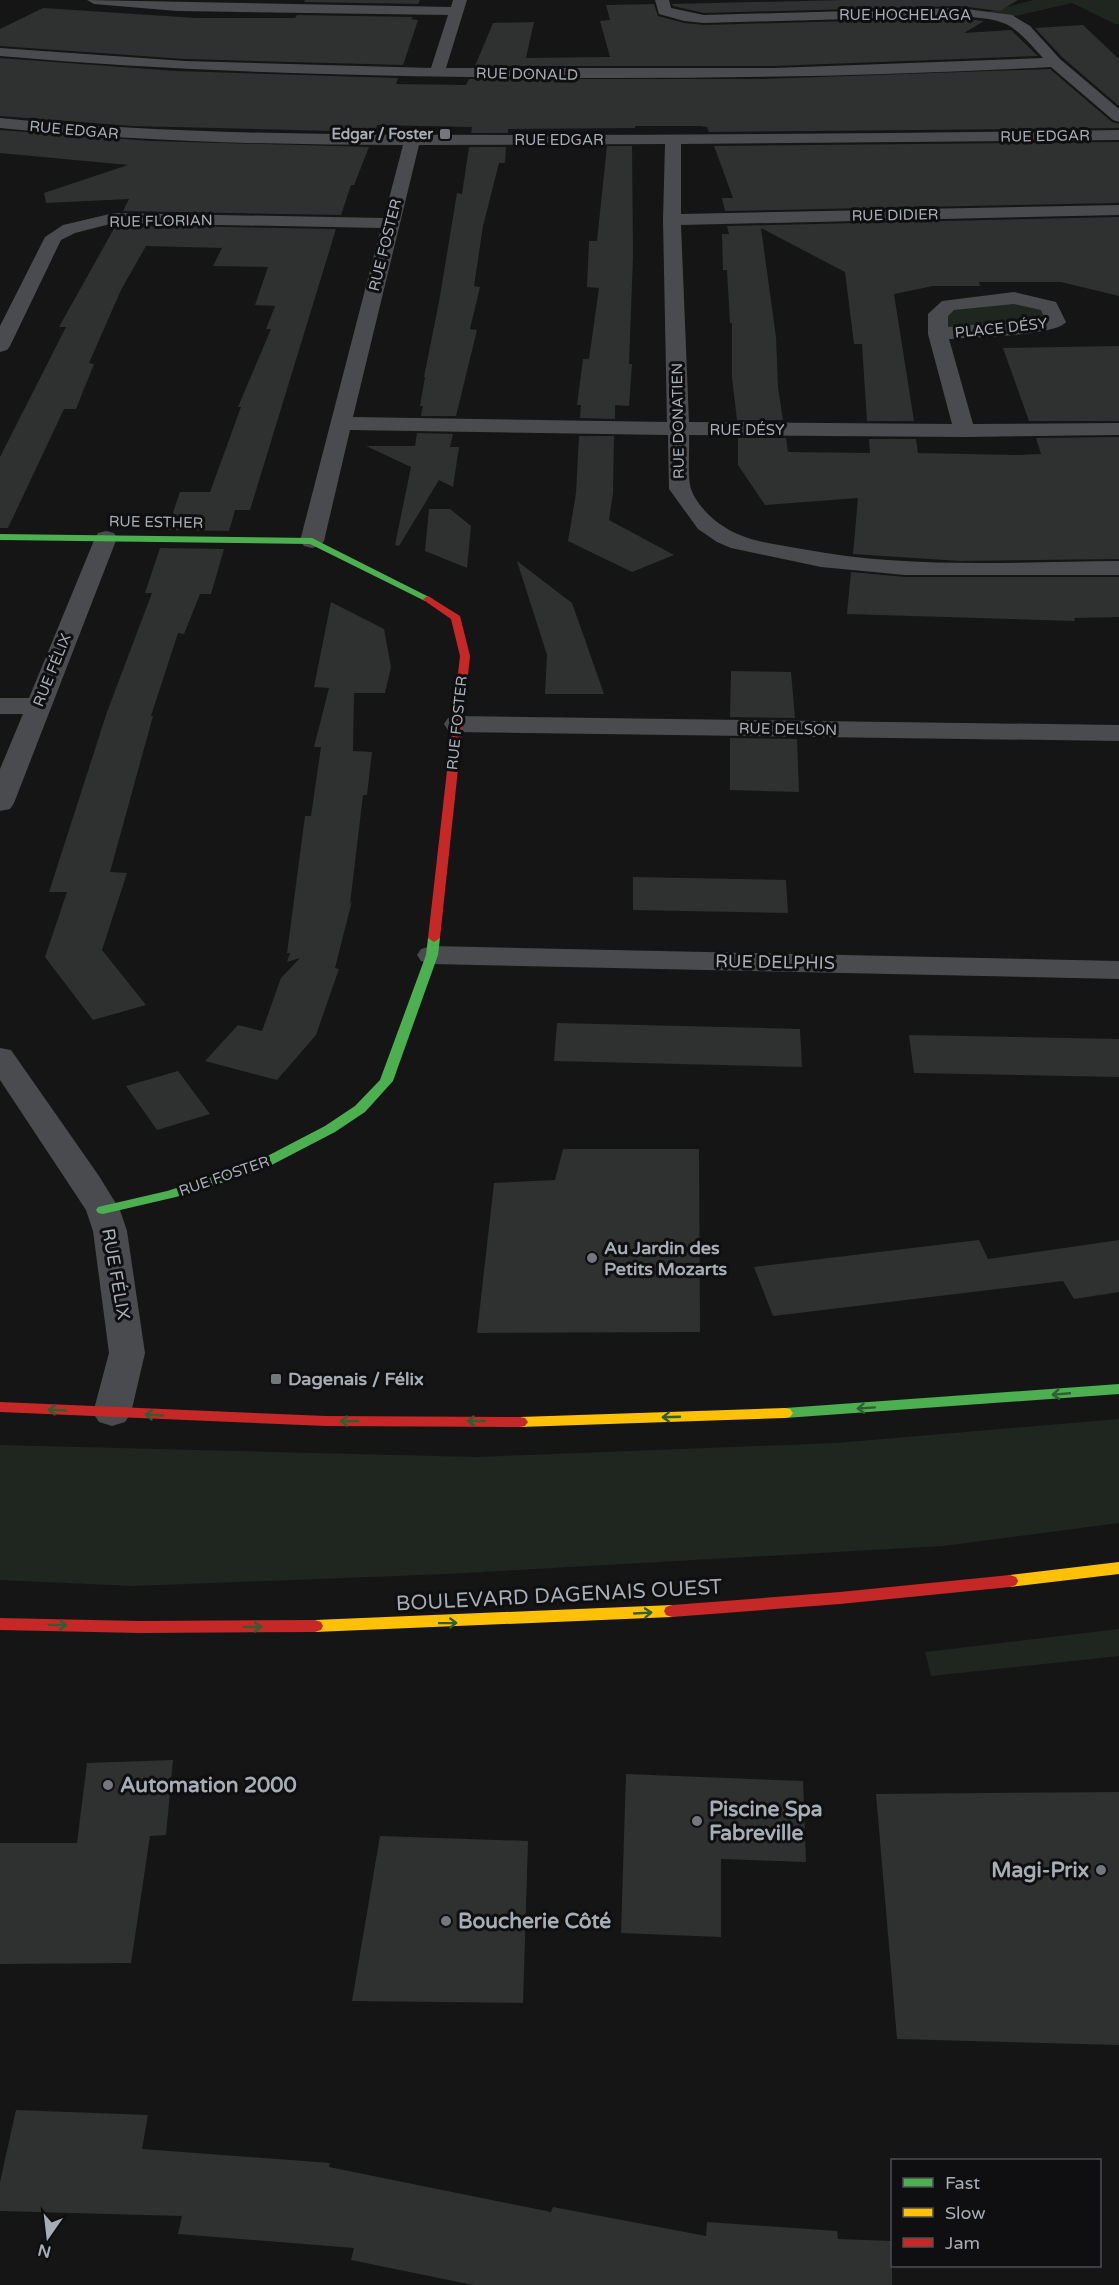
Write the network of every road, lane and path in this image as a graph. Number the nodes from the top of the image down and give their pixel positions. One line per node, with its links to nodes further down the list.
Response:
1 (94, 0): 4 (street)
2 (662, 0): 5 (street, RUE HOCHELAGA)
3 (874, 0): 5 (street)
4 (458, 5): 8 (street)
5 (886, 14): 7 (street, RUE HOCHELAGA)
6 (0, 52): 8 (street, RUE DONALD)
7 (1055, 62): 8 (street, RUE DONALD); 9 (street, RUE HOCHELAGA)
8 (437, 73)
9 (1119, 117)
10 (0, 123): 12 (street, RUE EDGAR)
11 (1119, 135): 13 (street, RUE EDGAR)
12 (412, 140): 13 (street, RUE EDGAR); 16 (street, RUE FOSTER)
13 (673, 140): 15 (street, RUE DONATIEN)
14 (1119, 210): 15 (street, RUE DIDIER)
15 (672, 220): 21 (street, RUE DONATIEN)
16 (391, 223): 18 (street, RUE FLORIAN); 19 (street, RUE FOSTER)
17 (938, 334): 17 (street, PLACE DÉSY); 22 (street, PLACE DÉSY)
18 (0, 346)
19 (340, 423): 21 (street, RUE DÉSY); 25 (street, RUE FOSTER)
20 (1119, 429): 22 (street, RUE DÉSY)
21 (679, 430): 22 (street, RUE DÉSY); 26 (street, RUE DONATIEN)
22 (965, 431)
23 (0, 537): 24 (street, RUE ESTHER)
24 (106, 538): 25 (street, RUE ESTHER); 28 (street, RUE FÉLIX)
25 (312, 541): 29 (street, RUE FOSTER)
26 (1119, 568)
27 (0, 706): 28 (street)
28 (38, 706): 31 (street, RUE FÉLIX)
29 (458, 724): 30 (street, RUE DELSON); 32 (street, RUE FOSTER)
30 (1119, 733)
31 (0, 803)
32 (432, 955): 33 (street, RUE DELPHIS); 35 (street, RUE FOSTER)
33 (1119, 970)
34 (0, 1057): 35 (street, RUE FÉLIX)
35 (103, 1210): 38 (street, RUE FÉLIX)
36 (1119, 1389): 38 (street, one-way to 38)
37 (0, 1407): 38 (street, one-way to 37)
38 (112, 1413)
39 (1119, 1568): 40 (street, BOULEVARD DAGENAIS OUEST, one-way to 39)
40 (0, 1624)

